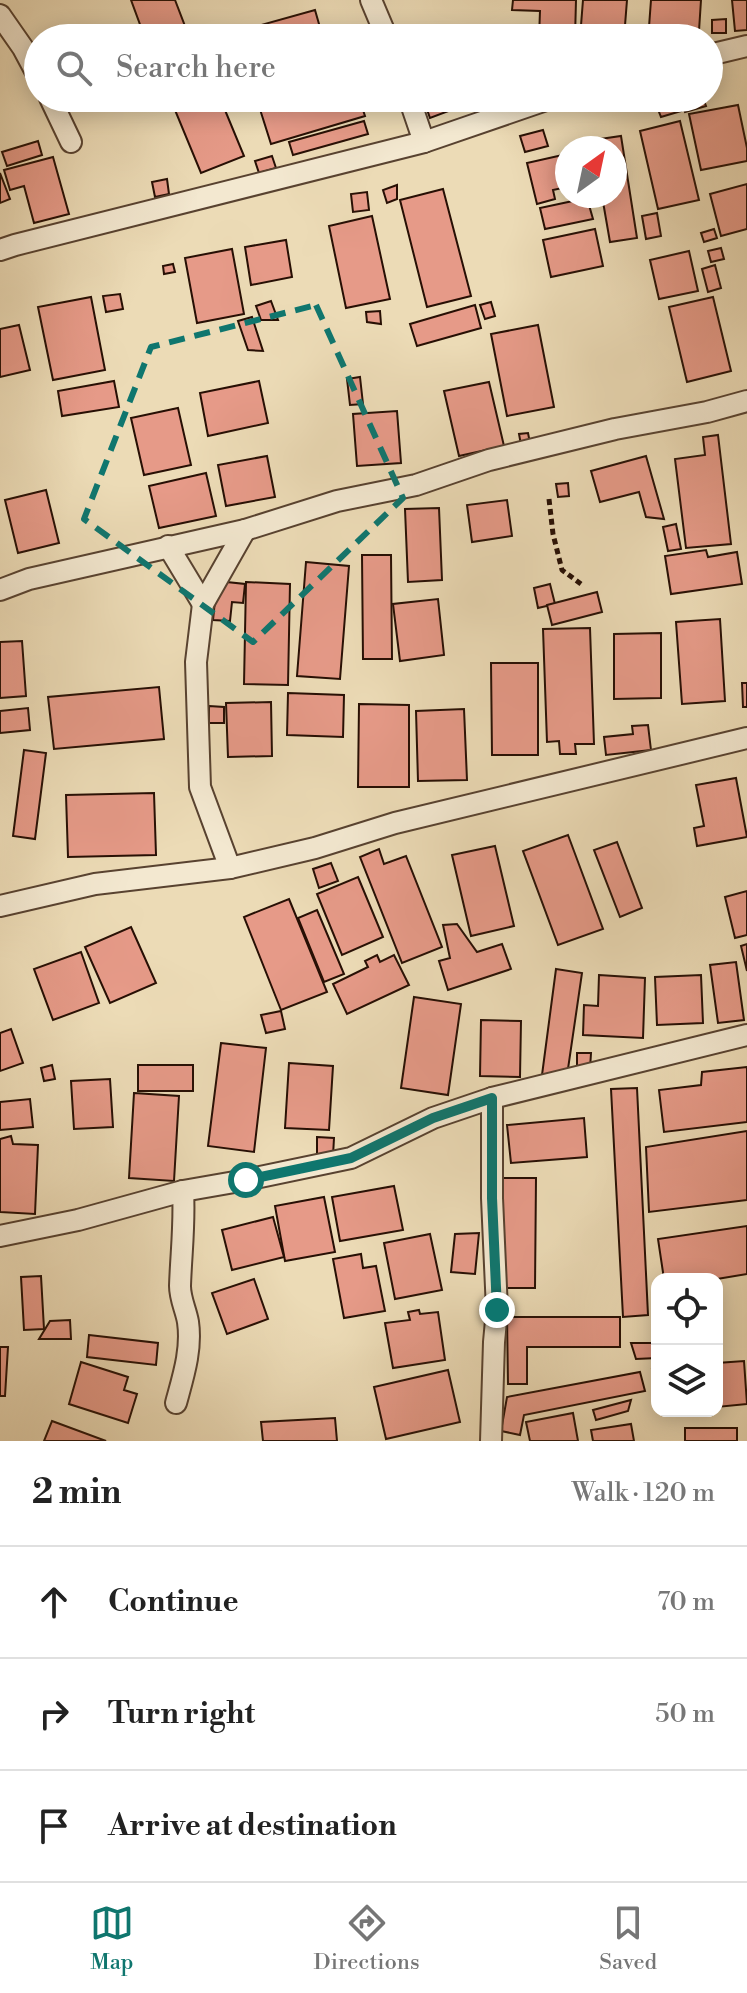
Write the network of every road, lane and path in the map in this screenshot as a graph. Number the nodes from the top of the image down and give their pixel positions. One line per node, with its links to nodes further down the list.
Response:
1 (371, 0): 3 (street)
2 (0, 15): 5 (street)
3 (381, 24)
4 (747, 46): 6 (street)
5 (24, 50)
6 (723, 52)
7 (57, 112): 10 (street)
8 (414, 112): 11 (street)
9 (511, 112): 11 (street)
10 (71, 142)
11 (424, 142): 12 (street)
12 (0, 250)
13 (747, 401): 15 (street)
14 (549, 499): 17 (path)
15 (245, 530): 16 (street); 19 (street)
16 (168, 546): 18 (street); 19 (street)
17 (581, 584)
18 (0, 590)
19 (203, 604): 21 (street)
20 (747, 738): 21 (street)
21 (230, 868): 22 (street)
22 (0, 906)
23 (747, 1035): 24 (street)
24 (492, 1098): 25 (street); 28 (street)
25 (183, 1191): 26 (street); 27 (street)
26 (0, 1236)
27 (176, 1403)
28 (491, 1441)

